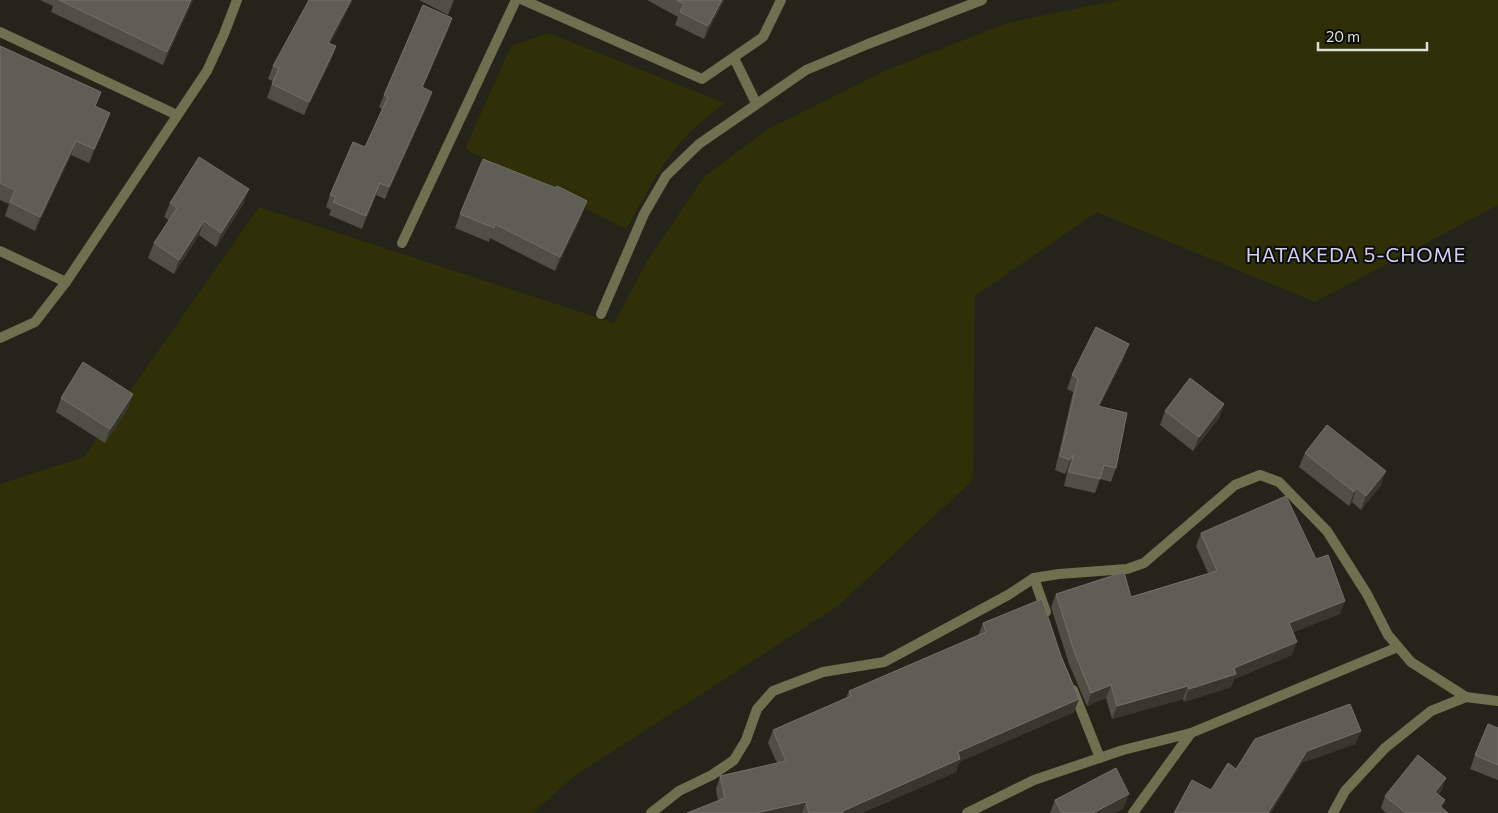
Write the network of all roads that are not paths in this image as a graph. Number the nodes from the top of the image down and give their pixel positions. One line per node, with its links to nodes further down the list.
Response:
1 (237, 0): 9 (street)
2 (516, 0): 10 (street)
3 (523, 0): 7 (street)
4 (782, 0): 7 (street)
5 (982, 0): 8 (street)
6 (0, 32): 9 (street)
7 (734, 58): 8 (street)
8 (756, 103): 13 (street)
9 (177, 115): 12 (street)
10 (402, 243)
11 (0, 251): 12 (street)
12 (66, 282): 14 (street)
13 (601, 314)
14 (0, 338)
15 (1034, 578): 16 (street); 17 (street); 23 (street)
16 (1049, 622)
17 (1398, 647): 19 (street); 21 (street)
18 (1071, 684): 22 (street)
19 (1466, 697): 20 (street); 26 (street)
20 (1498, 700)
21 (1191, 733): 22 (street); 25 (street)
22 (1100, 758): 24 (street)
23 (651, 813)
24 (967, 813)
25 (1133, 813)
26 (1332, 813)

